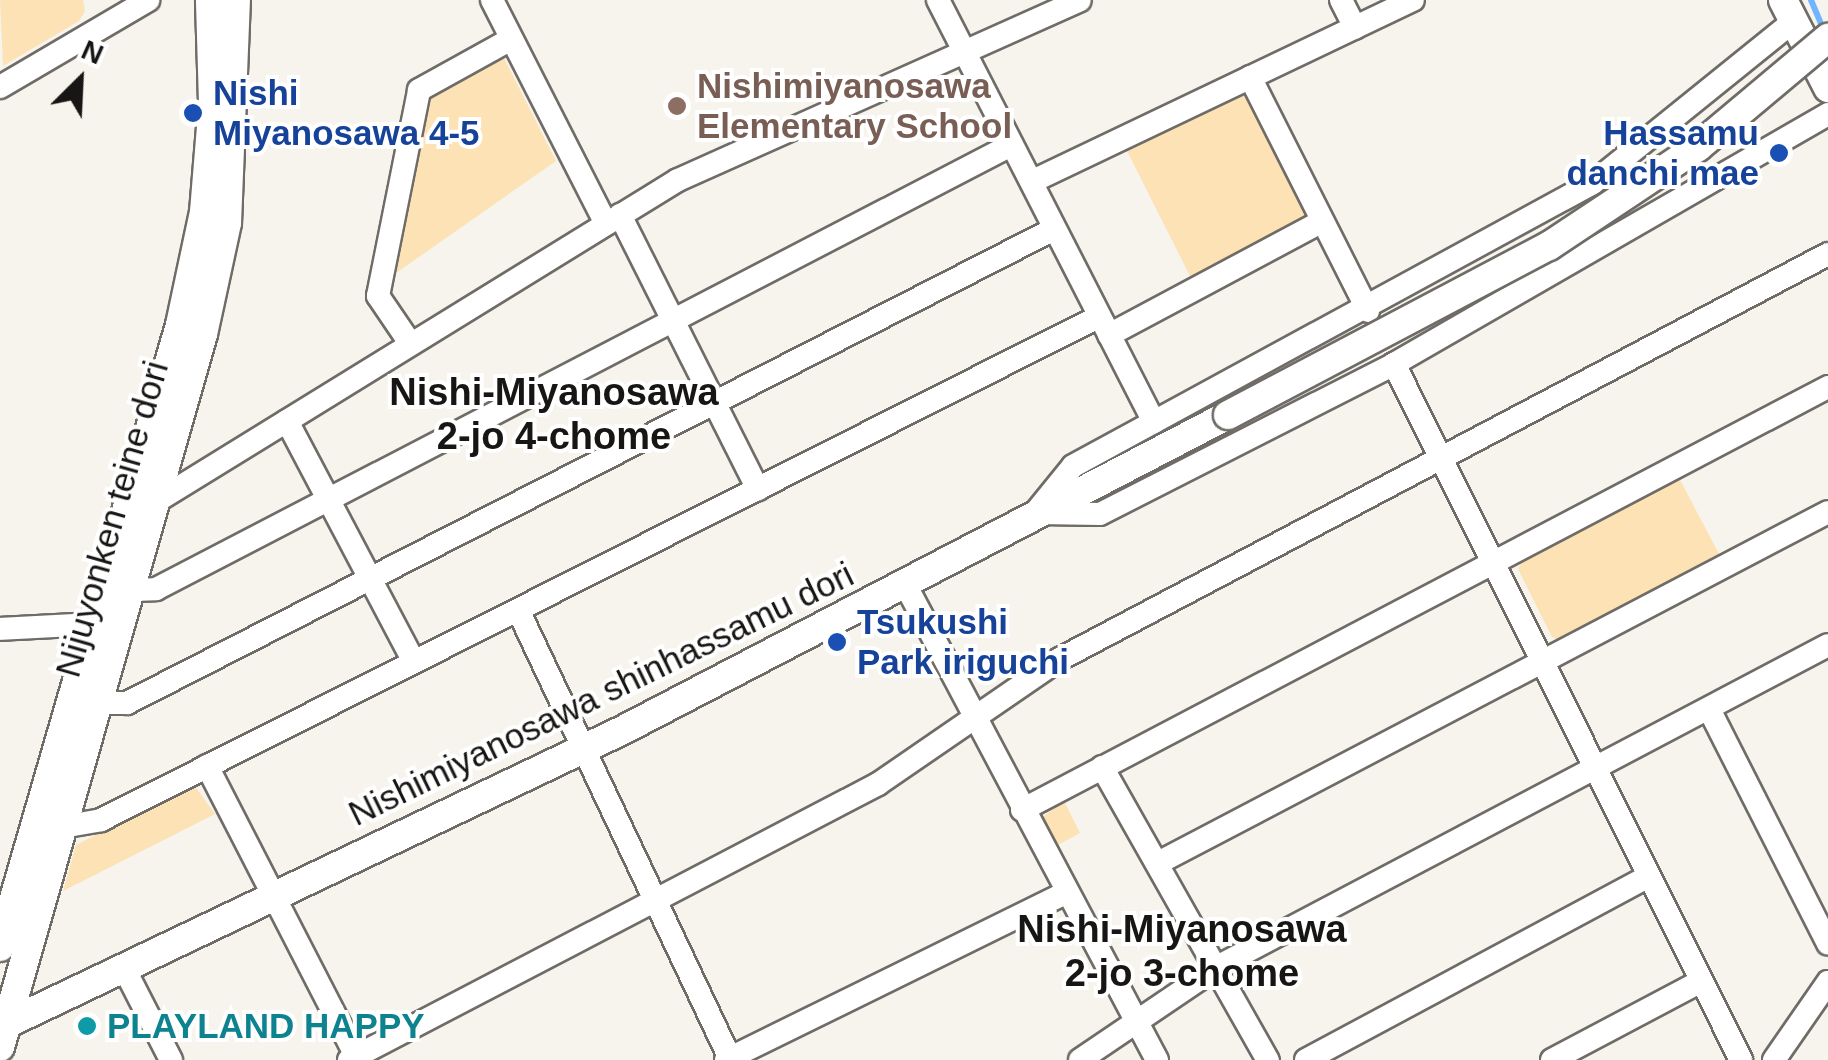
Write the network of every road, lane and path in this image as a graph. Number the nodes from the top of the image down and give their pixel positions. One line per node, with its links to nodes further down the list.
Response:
1 (102, 0): 11 (street)
2 (148, 0): 11 (street)
3 (210, 0): 37 (street, Nijuyonken teine dori)
4 (236, 0): 39 (street, Nijuyonken teine dori)
5 (492, 0): 14 (street)
6 (938, 0): 15 (street)
7 (1080, 0): 15 (street)
8 (1341, 0): 12 (street)
9 (1414, 0): 12 (street)
10 (1788, 11): 18 (street); 26 (street)
11 (108, 24): 17 (street)
12 (1355, 28): 16 (street)
13 (1828, 38): 41 (street, Nishimiyanosawa shinhassamu dori, bridge)
14 (512, 39): 22 (street); 29 (street)
15 (962, 50): 20 (street); 22 (street)
16 (1250, 77): 21 (street); 23 (street)
17 (0, 86)
18 (1828, 88)
19 (1828, 114): 30 (street)
20 (1011, 146): 21 (street); 27 (street)
21 (1032, 181): 24 (street)
22 (613, 220): 27 (street); 29 (street)
23 (1321, 222): 26 (street); 28 (street)
24 (1052, 230): 28 (street); 32 (street)
25 (1828, 254): 35 (street)
26 (1368, 311): 34 (street)
27 (672, 323): 32 (street); 38 (street)
28 (1103, 326): 34 (street); 36 (street)
29 (410, 344): 33 (street)
30 (1394, 364): 35 (street); 41 (street)
31 (1828, 387): 42 (street)
32 (711, 406): 36 (street); 43 (street)
33 (287, 421): 38 (street); 39 (street)
34 (1154, 422): 41 (street)
35 (1440, 456): 42 (street); 54 (street)
36 (758, 488): 46 (street)
37 (130, 493): 39 (street); 47 (street, Nijuyonken teine dori)
38 (329, 500): 43 (street); 45 (street)
39 (157, 501): 45 (street, Nijuyonken teine dori)
40 (1828, 512): 51 (street)
41 (1035, 513): 44 (street, Nishimiyanosawa shinhassamu dori)
42 (1492, 561): 51 (street); 57 (street)
43 (370, 579): 50 (street); 52 (street)
44 (904, 584): 54 (street); 55 (street, Nishimiyanosawa shinhassamu dori)
45 (132, 590): 52 (street, Nijuyonken teine dori)
46 (518, 610): 50 (street); 55 (street)
47 (92, 624): 48 (street); 67 (street, Nijuyonken teine dori)
48 (0, 629)
49 (1826, 652): 53 (street)
50 (414, 662): 56 (street)
51 (1543, 664): 58 (street); 61 (street)
52 (99, 703): 60 (street, Nijuyonken teine dori)
53 (1709, 709): 58 (street); 66 (street)
54 (975, 718): 59 (street); 65 (street)
55 (582, 749): 64 (street, Nishimiyanosawa shinhassamu dori); 65 (street)
56 (207, 766): 60 (street); 64 (street)
57 (1102, 767): 59 (street); 61 (street)
58 (1594, 768): 62 (street); 68 (street)
59 (1022, 810): 63 (street)
60 (62, 828): 73 (street, Nijuyonken teine dori)
61 (1158, 863): 68 (street)
62 (1649, 876): 70 (street); 80 (street)
63 (1065, 893): 72 (street); 75 (street)
64 (269, 899): 69 (street, Nishimiyanosawa shinhassamu dori); 74 (street)
65 (658, 900): 74 (street); 75 (street)
66 (1828, 944)
67 (0, 948)
68 (1219, 966): 72 (street); 79 (street)
69 (125, 970): 73 (street, Nishimiyanosawa shinhassamu dori); 76 (street)
70 (1701, 981): 81 (street); 82 (street)
71 (1828, 982): 83 (street)
72 (1139, 1025): 77 (street); 78 (street)
73 (2, 1032)
74 (354, 1059)
75 (729, 1059)
76 (170, 1060)
77 (1080, 1060)
78 (1157, 1060)
79 (1268, 1060)
80 (1306, 1060)
81 (1552, 1060)
82 (1740, 1060)
83 (1774, 1060)

